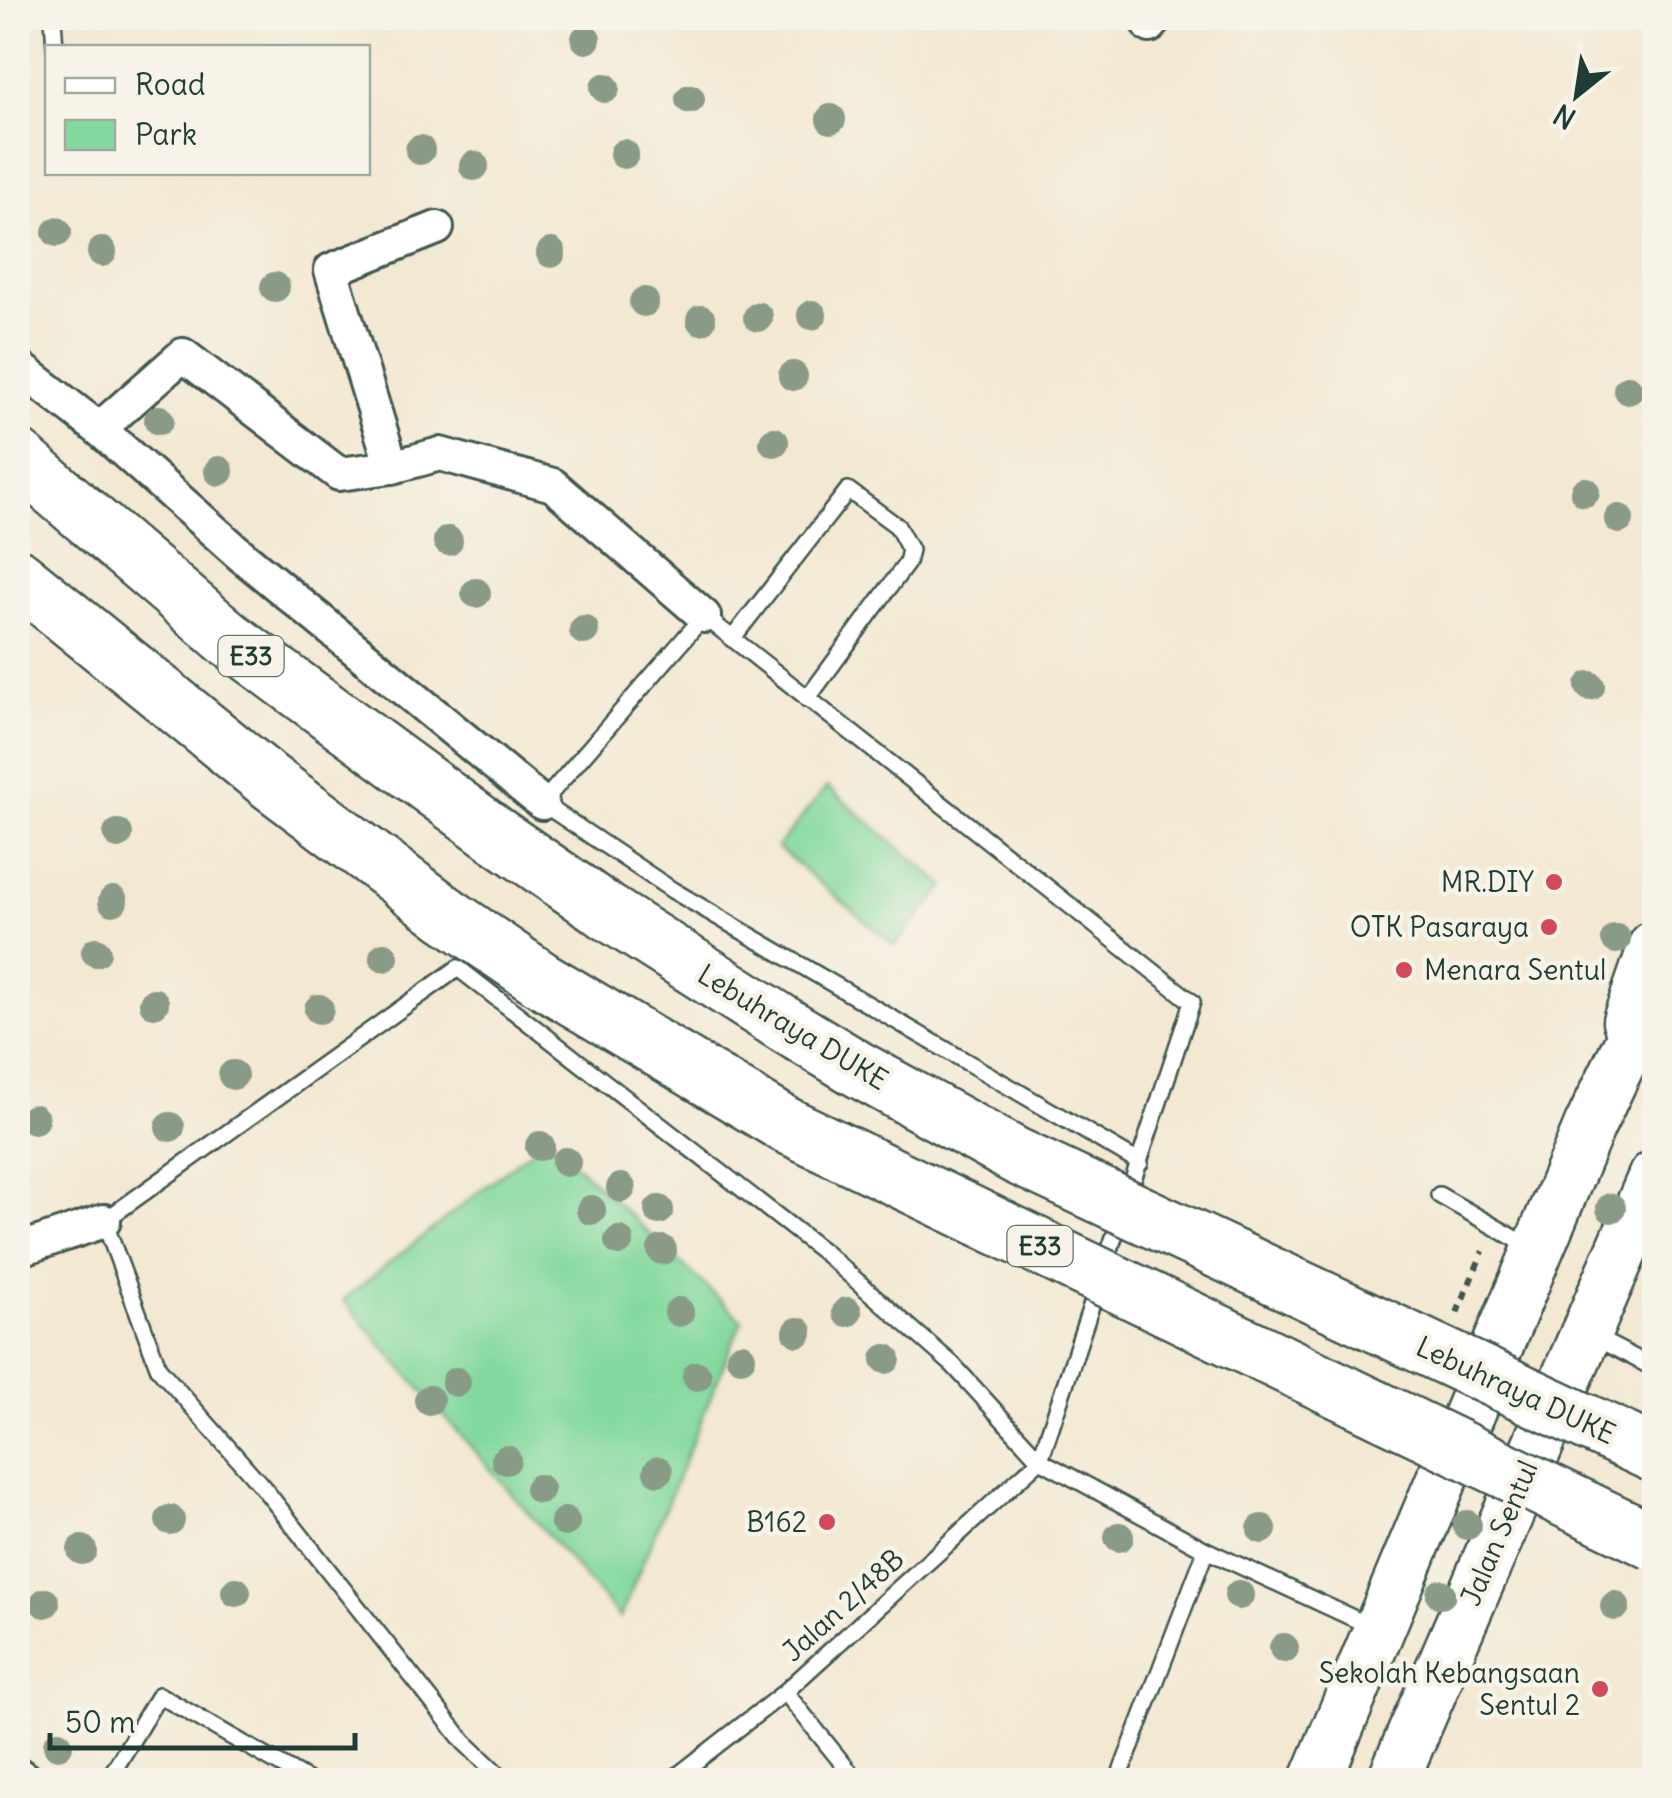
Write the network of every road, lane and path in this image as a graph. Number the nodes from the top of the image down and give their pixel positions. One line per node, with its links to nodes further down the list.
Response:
1 (52, 18): 2 (lane)
2 (54, 45)
3 (437, 228): 7 (street)
4 (18, 366): 5 (street)
5 (99, 429): 7 (street); 12 (street)
6 (18, 458): 24 (highway, Lebuhraya DUKE / E33, bridge)
7 (392, 467): 9 (street)
8 (18, 577): 26 (highway, E33, bridge)
9 (704, 616): 10 (lane); 12 (lane)
10 (732, 639): 11 (lane); 11 (lane)
11 (807, 699): 16 (lane)
12 (542, 803): 16 (lane)
13 (1654, 946): 15 (main road)
14 (1654, 992): 15 (main road)
15 (1590, 1125): 21 (main road)
16 (1140, 1163): 25 (lane)
17 (1650, 1183): 22 (main road, Jalan Sentul)
18 (1439, 1195): 21 (lane)
19 (104, 1221): 20 (street); 25 (lane); 34 (lane)
20 (18, 1250)
21 (1538, 1252): 28 (main road)
22 (1586, 1332): 23 (lane); 39 (main road, Jalan Sentul)
23 (1654, 1368)
24 (1654, 1454)
25 (1040, 1460): 27 (lane); 29 (lane, Jalan 2/48B)
26 (1654, 1542)
27 (1206, 1550): 28 (lane); 37 (lane)
28 (1380, 1631): 38 (main road)
29 (785, 1692): 35 (lane, Jalan 2/48B); 36 (lane)
30 (18, 1774): 31 (street)
31 (26, 1780)
32 (108, 1780): 33 (lane)
33 (307, 1780)
34 (504, 1780)
35 (672, 1780)
36 (856, 1780)
37 (1118, 1780)
38 (1316, 1780)
39 (1393, 1780)

